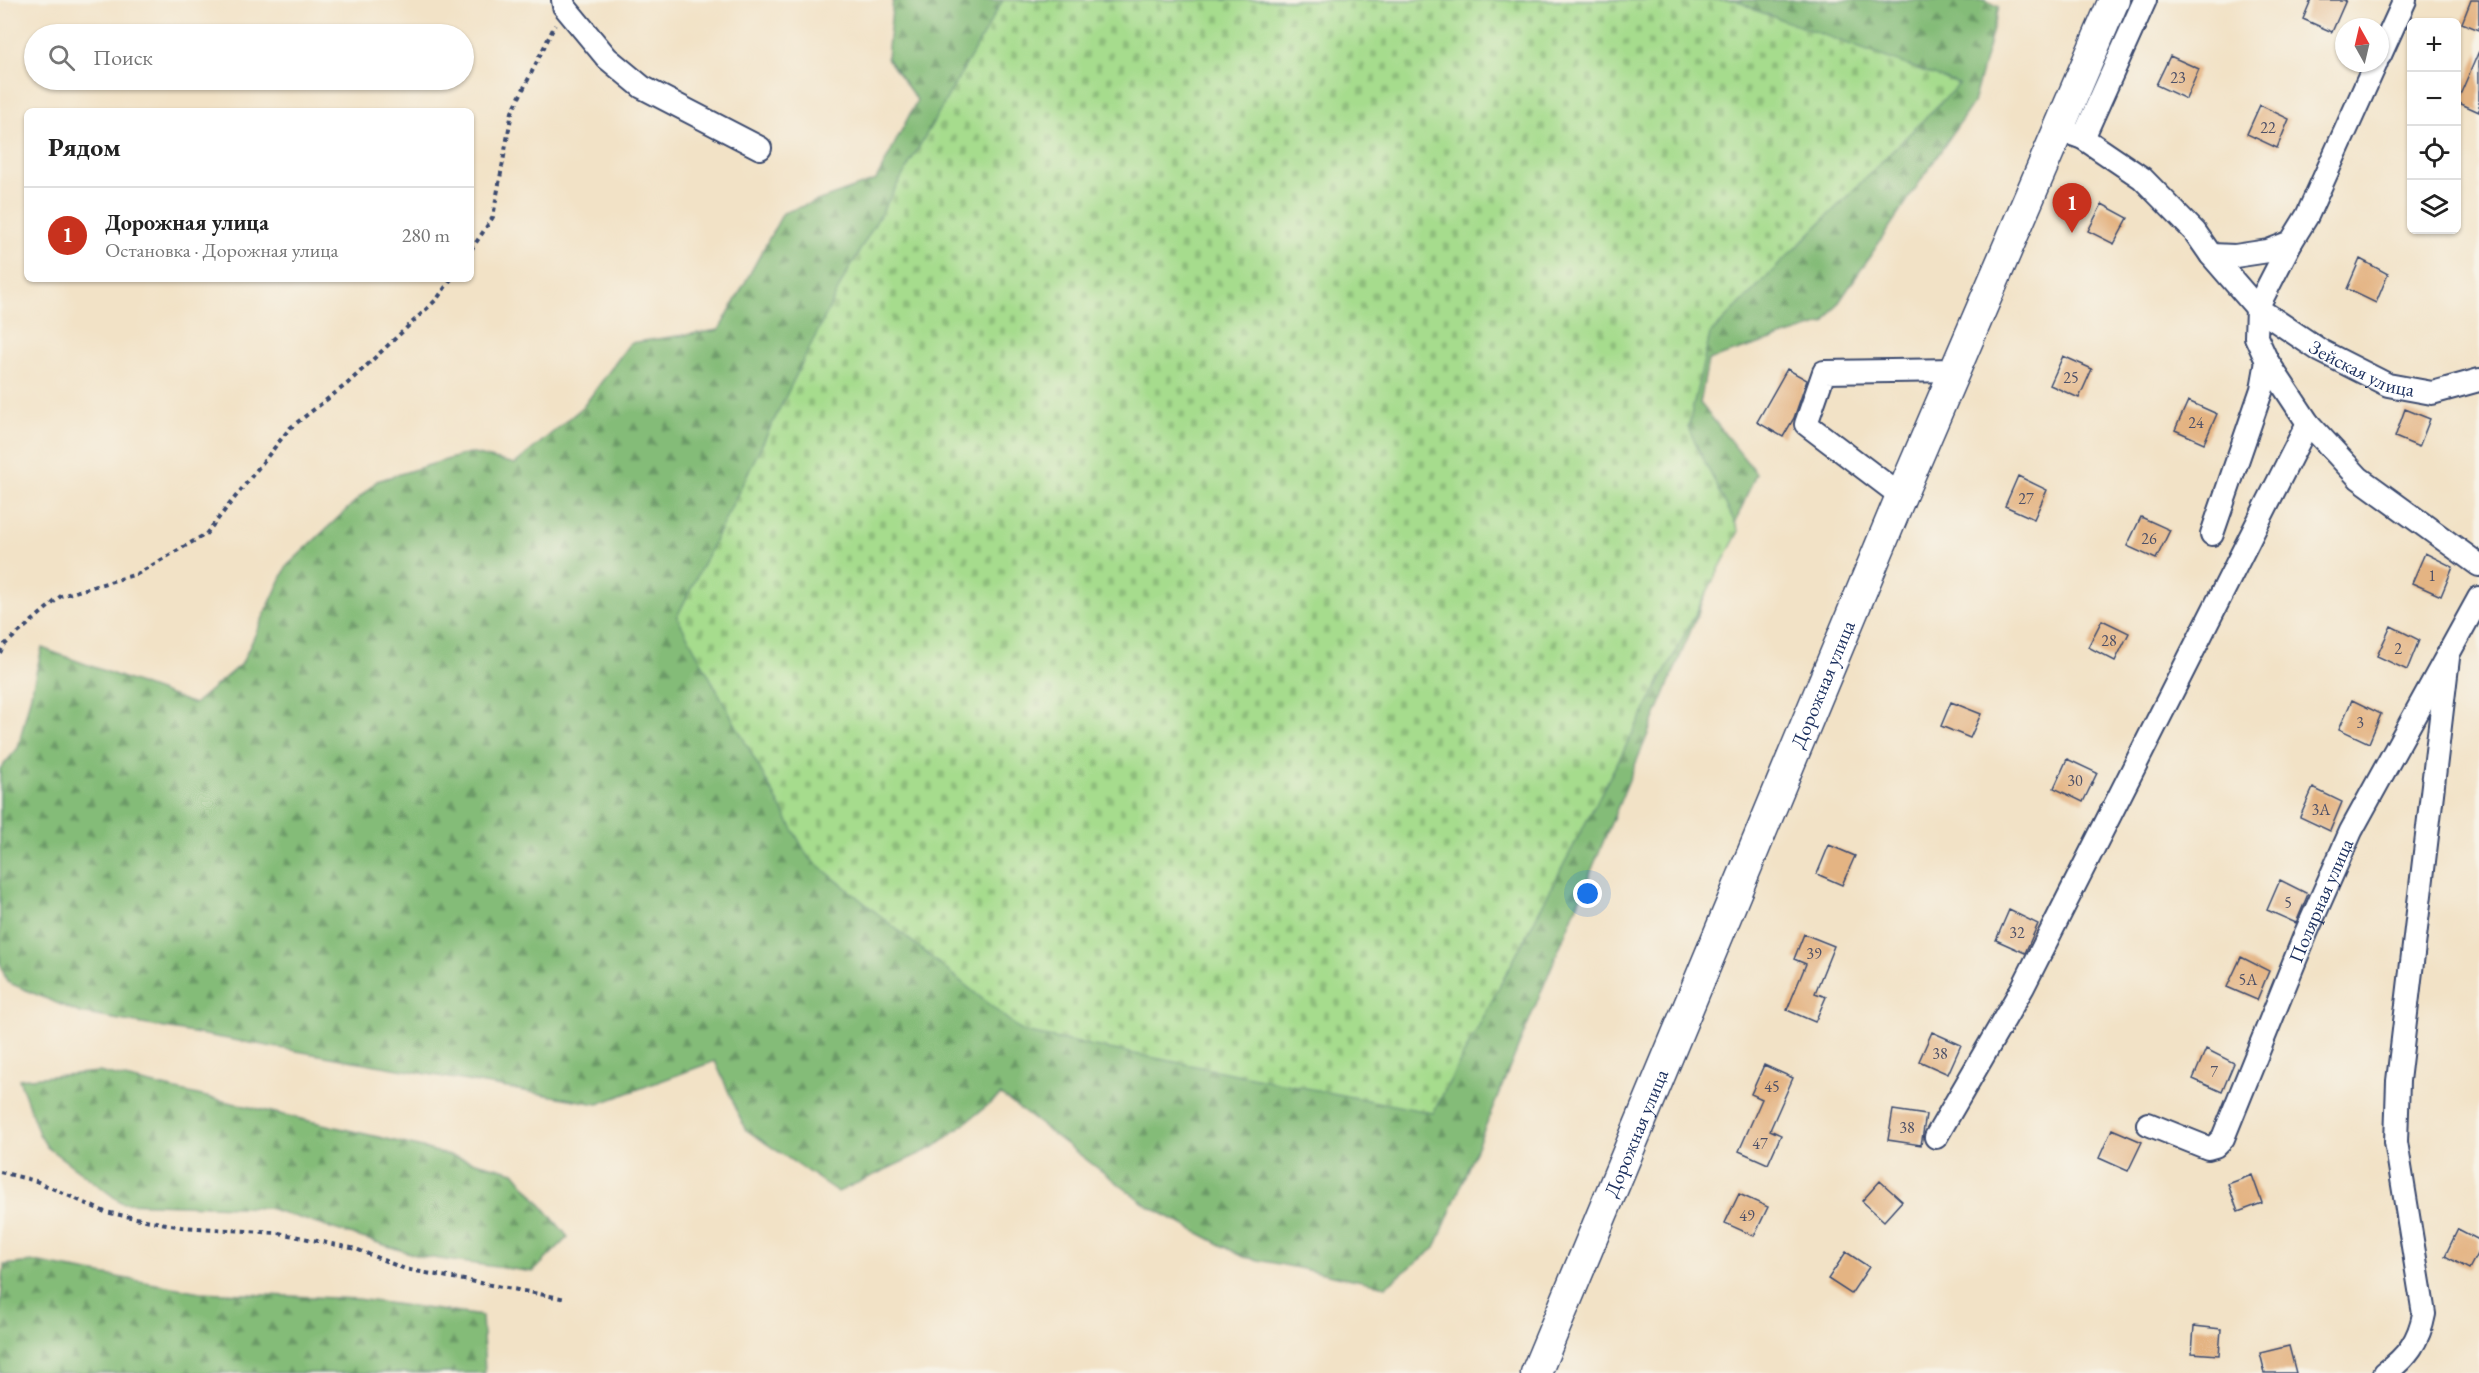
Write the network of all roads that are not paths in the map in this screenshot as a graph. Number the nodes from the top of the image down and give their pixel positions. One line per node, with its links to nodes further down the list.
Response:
1 (2404, 0): 4 (street)
2 (564, 3): 7 (street)
3 (2128, 3): 6 (main road, Дорожная улица)
4 (2389, 34)
5 (2372, 72): 8 (street)
6 (2071, 134): 9 (street, Зейская улица); 12 (main road, Дорожная улица)
7 (760, 148)
8 (2290, 242): 9 (street); 10 (street)
9 (2211, 255): 10 (street, Зейская улица)
10 (2257, 308): 11 (street); 13 (street, Зейская улица)
11 (2267, 362): 14 (street); 16 (street)
12 (1957, 370): 15 (main road, Дорожная улица); 15 (street)
13 (2479, 380)
14 (2308, 423): 17 (street); 21 (street)
15 (1901, 496): 22 (main road, Дорожная улица)
16 (2212, 534)
17 (2479, 565)
18 (2479, 598): 19 (street, Полярная улица)
19 (2448, 658): 20 (street, Полярная улица); 23 (street)
20 (2148, 1124)
21 (1936, 1137)
22 (1536, 1373)
23 (2385, 1373)

